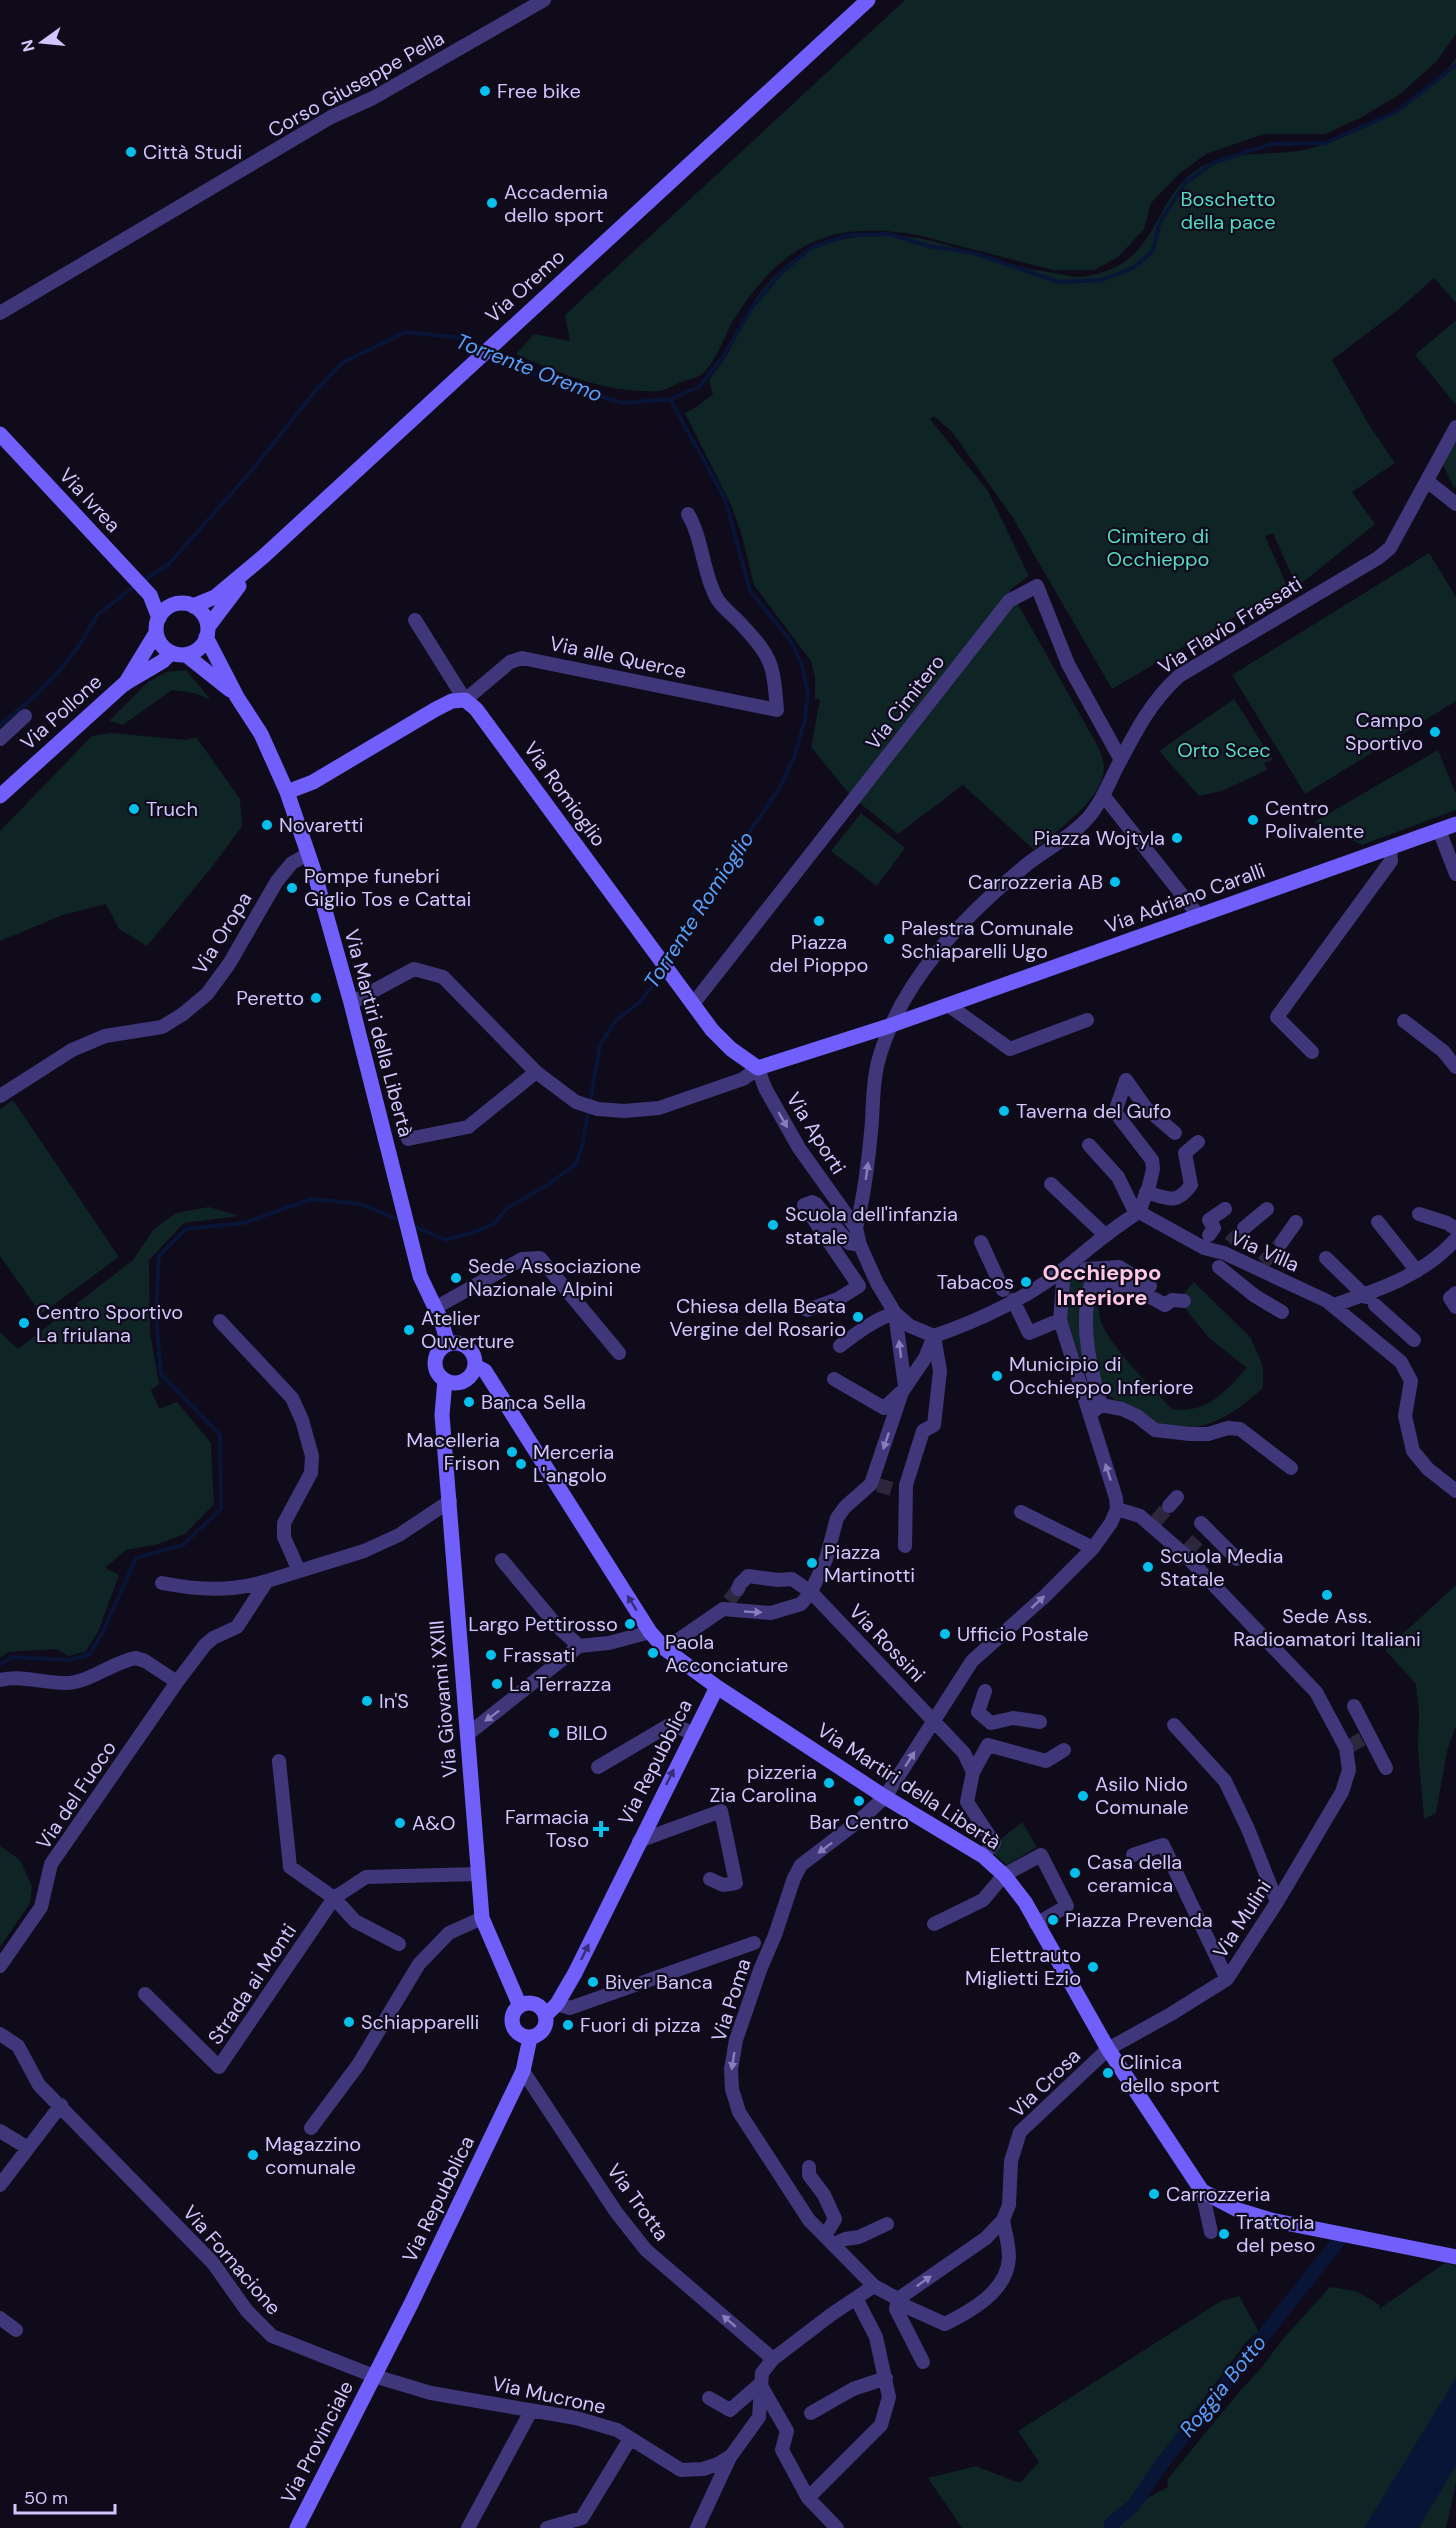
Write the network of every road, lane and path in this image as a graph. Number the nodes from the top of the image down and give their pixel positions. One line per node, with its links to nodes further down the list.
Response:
1 (544, 0): 3 (street, Corso Giuseppe Pella)
2 (868, 0): 9 (main road, Via Oremo)
3 (0, 313)
4 (1456, 427): 6 (street, Via Flavio Frassati)
5 (0, 434): 10 (main road, Via Ivrea)
6 (1427, 481): 7 (street); 21 (street, Via Flavio Frassati)
7 (1456, 504)
8 (688, 514): 18 (street, Via alle Querce)
9 (264, 556): 11 (main road, Via Oremo); 14 (main road, Via Oremo)
10 (150, 595): 11 (main road); 13 (main road, Via Ivrea)
11 (186, 605): 13 (main road); 14 (main road)
12 (415, 621): 18 (street)
13 (158, 625): 15 (main road); 16 (main road, Via Pollone)
14 (207, 632): 15 (main road); 17 (main road)
15 (179, 654): 16 (main road, Via Pollone); 17 (main road)
16 (124, 684): 24 (main road, Via Pollone)
17 (237, 697): 22 (main road, Via Martiri della Libertà)
18 (465, 700): 22 (main road); 32 (main road, Via Romioglio)
19 (25, 716): 20 (street)
20 (0, 739)
21 (1121, 760): 23 (street, Via Flavio Frassati); 32 (street, Via Cimitero)
22 (287, 792): 28 (main road, Via Martiri della Libertà)
23 (1103, 795): 30 (street); 36 (street, Via Flavio Frassati)
24 (0, 796)
25 (1456, 824): 26 (main road, Via Adriano Caralli)
26 (1439, 830): 27 (main road, Via Adriano Caralli); 29 (street)
27 (1390, 847): 30 (main road, Via Adriano Caralli); 37 (street)
28 (308, 854): 31 (main road, Via Martiri della Libertà); 41 (street, Via Oropa)
29 (1456, 874)
30 (1198, 915): 33 (main road, Via Adriano Caralli)
31 (351, 1003): 40 (street); 73 (main road, Via Martiri della Libertà)
32 (693, 1004): 39 (main road, Via Romioglio)
33 (948, 1005): 34 (street); 36 (main road, Via Adriano Caralli)
34 (1087, 1020)
35 (1404, 1021): 38 (street)
36 (889, 1026): 39 (main road, Via Adriano Caralli); 54 (street, Via Flavio Frassati, one-way to 36)
37 (1312, 1052)
38 (1456, 1067)
39 (758, 1068): 40 (street); 54 (street, Via Aporti, one-way to 54)
40 (536, 1072): 43 (street)
41 (0, 1096)
42 (1175, 1133): 47 (street)
43 (408, 1139)
44 (1198, 1142): 47 (street)
45 (1089, 1144): 50 (street)
46 (1051, 1184): 57 (street)
47 (1146, 1192): 50 (street)
48 (1225, 1209): 62 (street)
49 (1267, 1209): 55 (street)
50 (1138, 1213): 57 (street); 62 (street, Via Villa)
51 (1419, 1214): 56 (street)
52 (1296, 1222): 59 (street)
53 (1378, 1222): 67 (street)
54 (856, 1228): 61 (street, Via Aporti)
55 (1244, 1228)
56 (1456, 1229)
57 (1104, 1234): 65 (street)
58 (981, 1242): 69 (street)
59 (1282, 1242)
60 (1451, 1244): 64 (street); 67 (street)
61 (860, 1245): 74 (street); 76 (street, Via Aporti)
62 (1214, 1250): 71 (street, Via Villa); 75 (street)
63 (1326, 1258): 70 (street)
64 (1456, 1262)
65 (1064, 1269): 69 (street); 77 (street)
66 (1086, 1269): 88 (street)
67 (1417, 1271): 70 (street)
68 (1456, 1293): 72 (street)
69 (1008, 1298): 77 (street); 79 (street)
70 (1368, 1299): 71 (street); 80 (street)
71 (1334, 1305): 91 (street, Via Villa)
72 (1456, 1307)
73 (435, 1308): 81 (main road, Via Martiri della Libertà); 83 (street)
74 (807, 1310)
75 (1281, 1312)
76 (895, 1313): 79 (street, Via Aporti); 82 (street); 87 (street, Via Aporti, one-way to 76)
77 (1060, 1320): 89 (street)
78 (220, 1322): 100 (street)
79 (934, 1336): 87 (street); 96 (street)
80 (1414, 1340)
81 (448, 1344): 84 (main road, Via Martiri della Libertà); 86 (main road)
82 (840, 1346)
83 (619, 1353)
84 (475, 1366): 86 (main road); 105 (main road, Via Martiri della Libertà, one-way to 84)
85 (834, 1379): 87 (street)
86 (445, 1380): 92 (main road, Via Giovanni XXIII)
87 (903, 1389): 104 (street, one-way to 104)
88 (1101, 1405): 89 (street); 90 (street)
89 (1090, 1414): 93 (street, one-way to 89)
90 (1291, 1468)
91 (1456, 1491)
92 (450, 1502): 100 (street); 117 (main road, Via Giovanni XXIII)
93 (1117, 1509): 97 (street, Via Poma); 133 (street, Via Mulini)
94 (1021, 1512): 97 (street)
95 (1203, 1529): 98 (street)
96 (905, 1546)
97 (1093, 1548): 113 (street, Via Poma, one-way to 97)
98 (1237, 1559)
99 (502, 1560): 106 (street)
100 (299, 1571): 101 (street)
101 (267, 1581): 102 (street); 109 (street, Via del Fuoco)
102 (162, 1583)
103 (738, 1589): 104 (street)
104 (811, 1592): 107 (street, one-way to 104); 113 (street, Via Rossini)
105 (650, 1632): 106 (street); 107 (main road, Via Martiri della Libertà)
106 (579, 1646): 117 (street, one-way to 117)
107 (665, 1649): 110 (main road, Via Martiri della Libertà)
108 (0, 1680): 109 (street)
109 (177, 1682): 139 (street, Via del Fuoco)
110 (717, 1687): 118 (main road, Via Repubblica); 125 (main road, Via Martiri della Libertà)
111 (985, 1691): 115 (street)
112 (1354, 1706): 123 (street)
113 (935, 1722): 124 (street, Via Rossini); 125 (street, Via Poma, one-way to 113)
114 (1040, 1722): 115 (street)
115 (991, 1723): 119 (street)
116 (1174, 1725): 133 (street)
117 (468, 1734): 129 (main road, Via Giovanni XXIII)
118 (692, 1734): 122 (street); 126 (main road, Via Repubblica, one-way to 118)
119 (989, 1737)
120 (1064, 1750): 124 (street)
121 (279, 1761): 132 (street)
122 (597, 1767)
123 (1386, 1768)
124 (973, 1772): 128 (street)
125 (885, 1797): 128 (main road, Via Martiri della Libertà); 158 (street, Via Poma, one-way to 158)
126 (639, 1841): 131 (street); 143 (main road, Via Repubblica, one-way to 126)
127 (1133, 1855): 140 (street)
128 (983, 1856): 130 (main road, Via Martiri della Libertà)
129 (478, 1874): 132 (street, Strada ai Monti); 134 (main road, Via Giovanni XXIII)
130 (1004, 1875): 135 (street); 136 (main road, Via Martiri della Libertà); 136 (street)
131 (710, 1879)
132 (334, 1898): 138 (street); 141 (street, Strada ai Monti)
133 (1277, 1902): 140 (street, Via Mulini)
134 (482, 1918): 142 (main road, Via Giovanni XXIII); 149 (street)
135 (934, 1924)
136 (1036, 1924): 146 (main road, Via Martiri della Libertà)
137 (754, 1943): 143 (street)
138 (399, 1944)
139 (0, 1966)
140 (1227, 1979): 146 (street, Via Mulini)
141 (145, 1994)
142 (520, 2006): 143 (main road); 145 (main road)
143 (551, 2009): 145 (main road)
144 (0, 2034): 148 (street, Via Fornacione)
145 (530, 2038): 147 (main road, Via Repubblica)
146 (1108, 2049): 154 (main road, Via Martiri della Libertà); 155 (street, Via Crosa)
147 (523, 2071): 165 (street, Via Trotta, one-way to 147); 167 (main road, Via Repubblica)
148 (61, 2105): 151 (street); 167 (street, Via Fornacione)
149 (311, 2128)
150 (0, 2132): 151 (street)
151 (28, 2148): 153 (street)
152 (809, 2167): 158 (street)
153 (0, 2185)
154 (1202, 2190): 157 (street); 159 (main road, Via Martiri della Libertà)
155 (1003, 2220): 162 (street, one-way to 155); 162 (street, Via Crosa)
156 (887, 2224): 158 (street)
157 (1211, 2232)
158 (830, 2240): 160 (street, Via Poma)
159 (1456, 2257)
160 (874, 2286): 161 (street); 162 (street, Via Crosa)
161 (856, 2298): 165 (street); 168 (street)
162 (898, 2299): 166 (street)
163 (0, 2318): 164 (street)
164 (16, 2331)
165 (773, 2359): 169 (street)
166 (923, 2362)
167 (374, 2376): 171 (street, Via Mucrone); 176 (main road, Via Provinciale)
168 (886, 2378): 172 (street); 175 (street)
169 (760, 2384): 170 (street); 174 (street, Via Mucrone); 175 (street)
170 (709, 2398)
171 (531, 2411): 173 (street, Via Mucrone); 177 (street)
172 (811, 2413)
173 (630, 2439): 174 (street, Via Mucrone); 178 (street)
174 (731, 2456): 179 (street)
175 (808, 2498): 180 (street)
176 (297, 2528)
177 (468, 2528)
178 (546, 2528)
179 (697, 2528)
180 (837, 2528)

